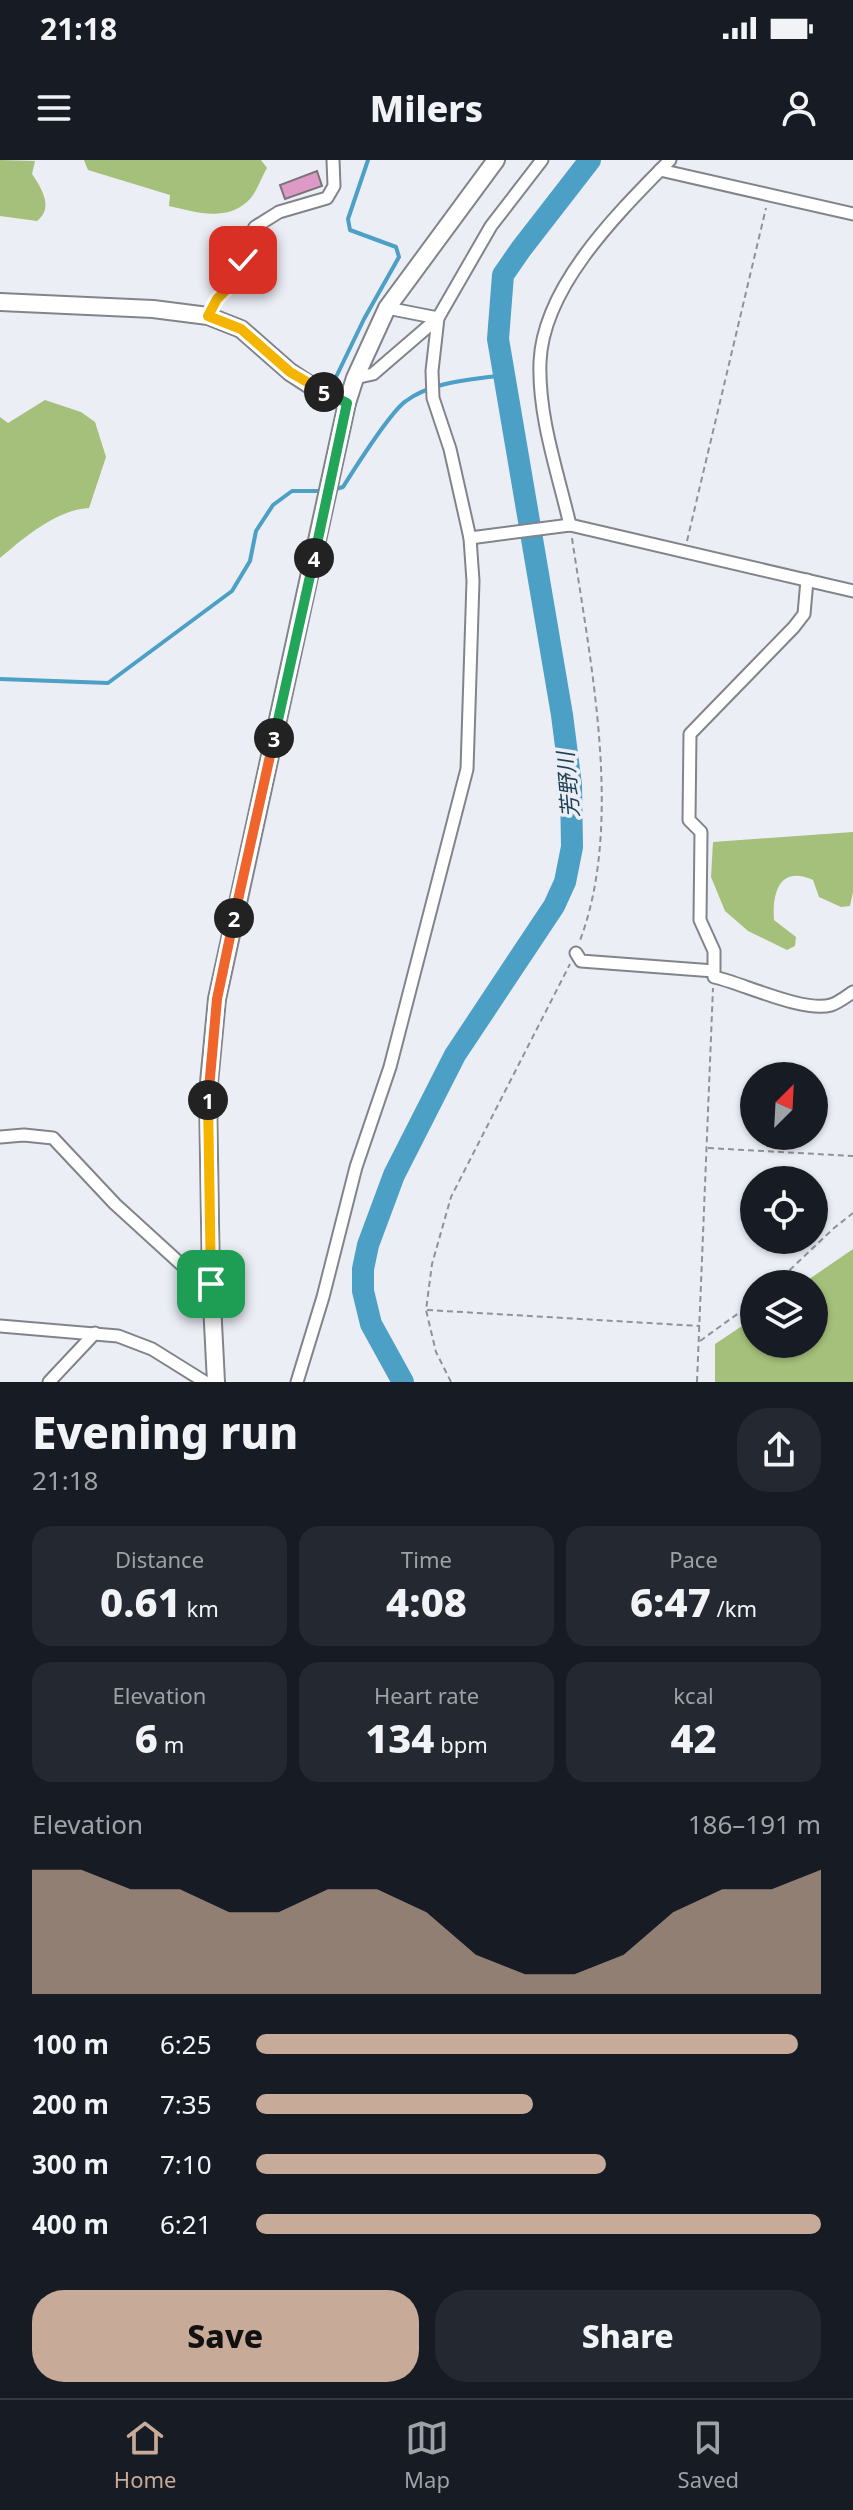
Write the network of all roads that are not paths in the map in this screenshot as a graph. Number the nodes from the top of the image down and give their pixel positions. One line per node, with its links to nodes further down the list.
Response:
1 (333, 160): 9 (street)
2 (496, 160): 8 (main road)
3 (542, 160): 10 (street)
4 (670, 160): 5 (street)
5 (660, 170): 6 (street); 13 (street)
6 (853, 214)
7 (0, 302): 9 (main road)
8 (387, 308): 10 (street); 11 (main road)
9 (208, 316): 12 (main road)
10 (438, 318): 11 (street); 14 (street)
11 (355, 378): 12 (main road)
12 (347, 403): 21 (main road)
13 (566, 526): 14 (street); 15 (street)
14 (473, 538): 27 (street)
15 (807, 580): 16 (street); 17 (street)
16 (853, 591)
17 (576, 953)
18 (714, 977): 19 (street)
19 (853, 992)
20 (0, 1137): 21 (street)
21 (211, 1284): 26 (main road)
22 (0, 1326): 23 (street)
23 (95, 1333): 24 (street); 25 (street)
24 (49, 1382)
25 (205, 1382)
26 (216, 1382)
27 (297, 1382)

